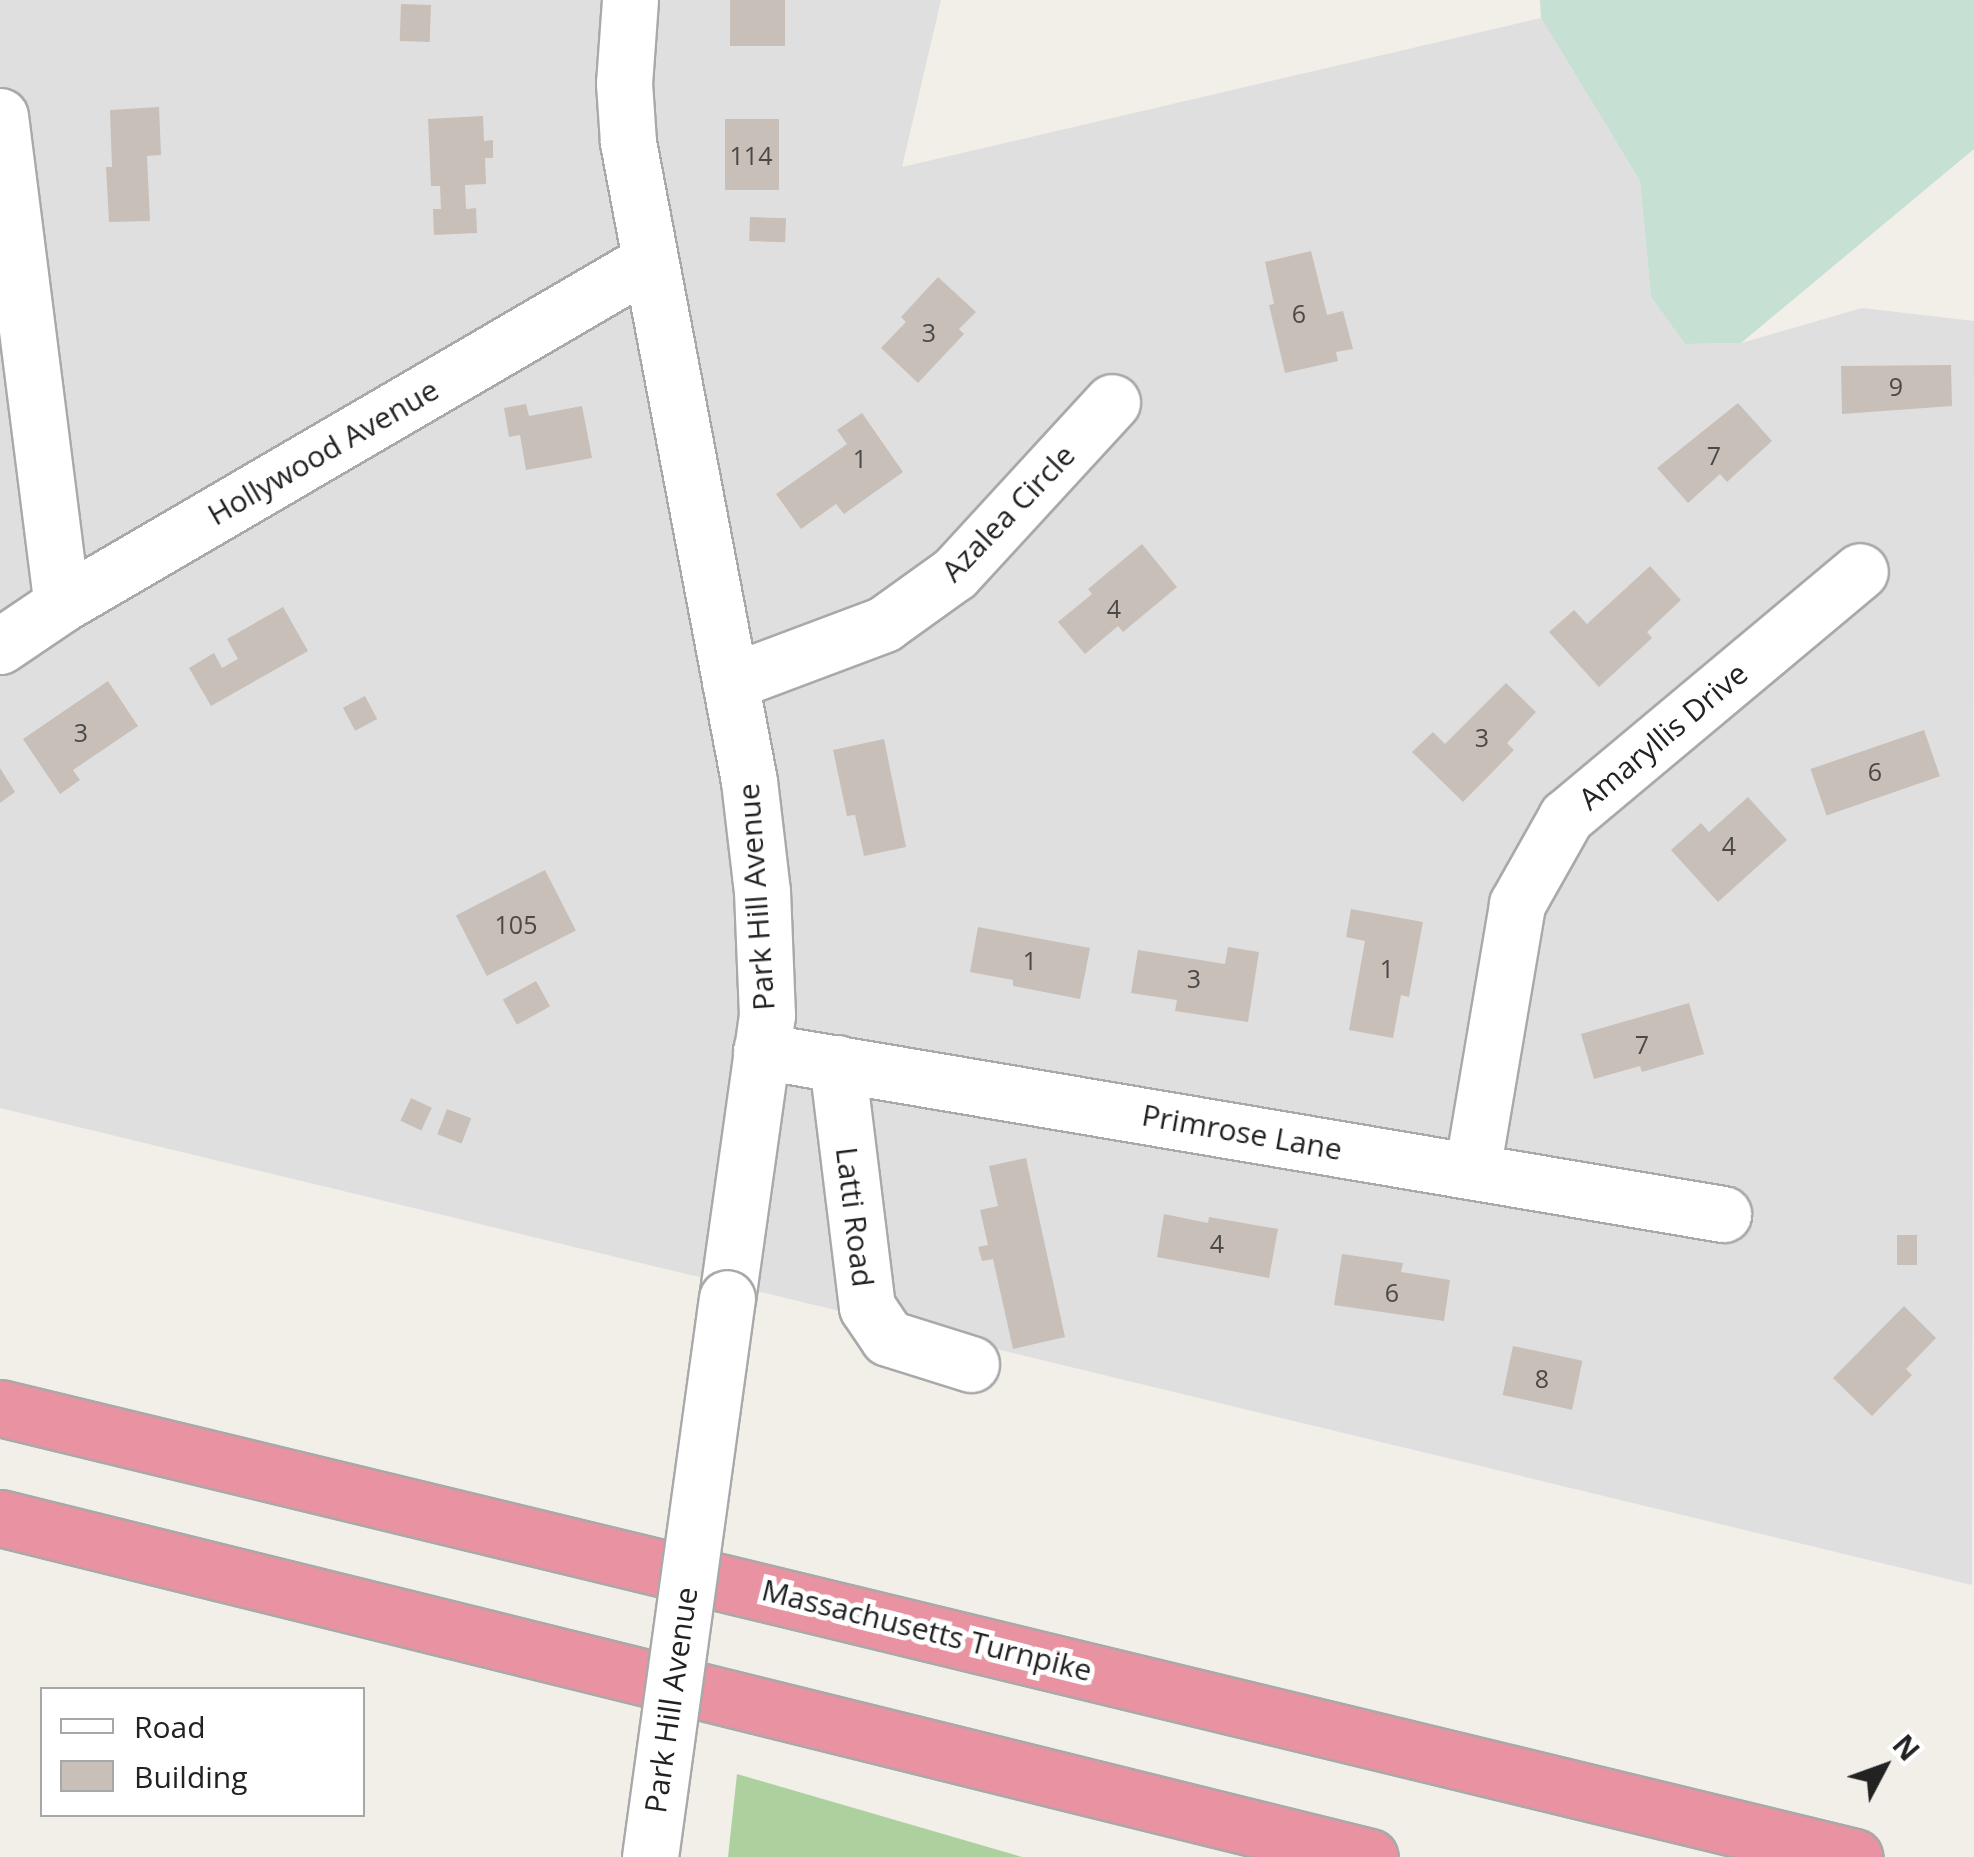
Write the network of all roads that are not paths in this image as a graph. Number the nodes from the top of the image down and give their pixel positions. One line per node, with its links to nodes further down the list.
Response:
1 (630, 0): 3 (street, Park Hill Avenue)
2 (0, 116): 6 (street)
3 (648, 262): 6 (street, Hollywood Avenue); 8 (street, Park Hill Avenue)
4 (1112, 402): 8 (street, Azalea Circle)
5 (1860, 571): 11 (street, Amaryllis Drive)
6 (62, 604): 7 (street, Hollywood Avenue)
7 (0, 646)
8 (730, 682): 9 (street, Park Hill Avenue)
9 (762, 1051): 10 (street, Primrose Lane); 16 (street, Park Hill Avenue, bridge)
10 (836, 1064): 11 (street, Primrose Lane); 13 (street, Latti Road)
11 (1472, 1171): 12 (street, Primrose Lane)
12 (1723, 1214)
13 (971, 1364)
14 (0, 1408): 18 (highway, Massachusetts Turnpike)
15 (0, 1518): 17 (highway)
16 (650, 1857)
17 (1370, 1857)
18 (1854, 1857)

